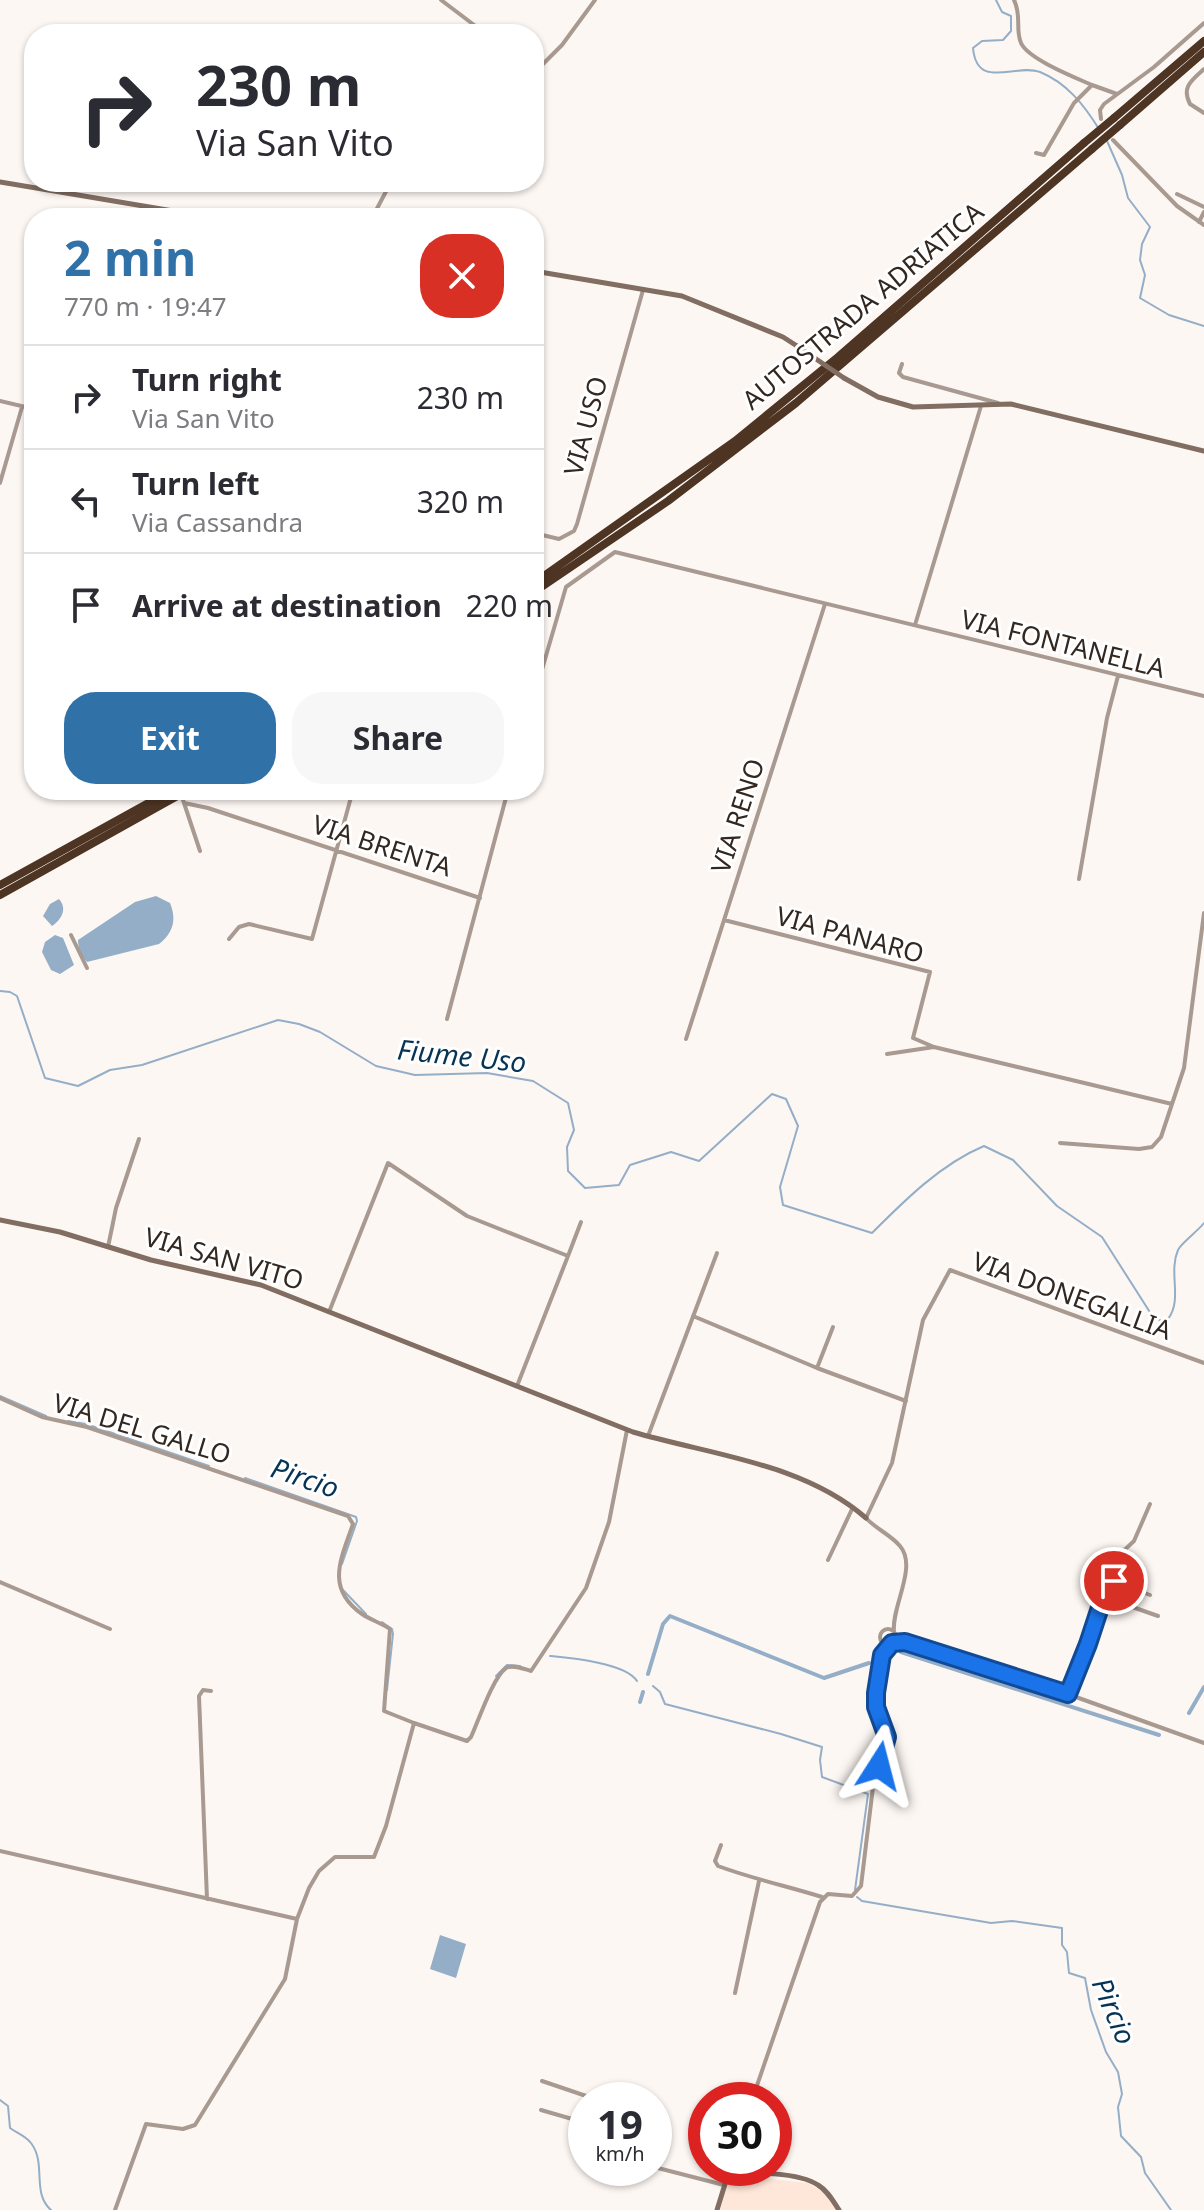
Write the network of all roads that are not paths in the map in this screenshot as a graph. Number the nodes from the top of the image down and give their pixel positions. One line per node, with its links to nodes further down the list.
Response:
1 (441, 0): 5 (street)
2 (595, 0): 8 (street)
3 (1014, 0): 10 (street)
4 (1204, 23): 11 (street)
5 (473, 24)
6 (1204, 41): 14 (highway, AUTOSTRADA ADRIATICA)
7 (1204, 52): 14 (highway, AUTOSTRADA ADRIATICA)
8 (544, 62)
9 (1204, 69): 12 (street)
10 (1092, 85): 11 (street); 17 (street)
11 (1117, 94): 13 (street)
12 (1204, 113)
13 (1101, 119)
14 (1117, 121): 16 (highway, AUTOSTRADA ADRIATICA, bridge)
15 (1113, 140): 24 (street)
16 (1088, 146): 35 (highway, AUTOSTRADA ADRIATICA); 36 (highway, AUTOSTRADA ADRIATICA)
17 (1036, 153)
18 (0, 182): 19 (street)
19 (24, 186)
20 (60, 192): 22 (street)
21 (1177, 194): 23 (street)
22 (155, 208)
23 (1204, 210): 24 (street)
24 (1202, 223)
25 (544, 273): 26 (street)
26 (643, 289): 29 (street, bridge); 34 (street, VIA USO)
27 (902, 364): 30 (street)
28 (0, 401): 31 (street)
29 (982, 403): 30 (street); 38 (street)
30 (999, 403): 32 (street)
31 (22, 407): 33 (street)
32 (1204, 451)
33 (0, 483)
34 (544, 535)
35 (544, 576)
36 (544, 585)
37 (825, 604): 38 (street, VIA FONTANELLA); 39 (street, VIA FONTANELLA); 53 (street, VIA RENO)
38 (915, 625): 40 (street, VIA FONTANELLA)
39 (544, 663)
40 (1118, 676): 41 (street, VIA FONTANELLA); 48 (street)
41 (1204, 696)
42 (154, 800): 49 (highway)
43 (170, 800): 50 (highway)
44 (350, 800): 46 (street)
45 (505, 800): 51 (street)
46 (336, 850): 47 (street, VIA BRENTA); 51 (street, VIA BRENTA); 55 (street)
47 (200, 851)
48 (1079, 879)
49 (0, 885)
50 (0, 895)
51 (480, 898): 58 (street)
52 (1204, 913): 56 (street)
53 (724, 920): 59 (street, VIA RENO); 60 (street, VIA PANARO)
54 (71, 935): 57 (street)
55 (229, 939)
56 (1201, 954): 62 (street)
57 (87, 968)
58 (447, 1019)
59 (686, 1039)
60 (934, 1047): 61 (street); 62 (street)
61 (887, 1054)
62 (1172, 1104): 64 (street)
63 (139, 1139): 67 (street, VIA SAN VITO)
64 (1060, 1143)
65 (0, 1220): 67 (street, VIA SAN VITO)
66 (581, 1222): 69 (street)
67 (108, 1247): 70 (street, VIA SAN VITO)
68 (717, 1253): 71 (street)
69 (568, 1256): 70 (street, VIA SAN VITO); 75 (street)
70 (329, 1312): 75 (street, VIA SAN VITO)
71 (693, 1316): 74 (street); 79 (street)
72 (833, 1327): 74 (street)
73 (1204, 1363): 77 (street, VIA DONEGALLIA)
74 (817, 1368): 77 (street)
75 (517, 1386): 78 (street, VIA SAN VITO)
76 (0, 1398): 99 (street, VIA DEL GALLO)
77 (906, 1401): 82 (street, VIA DONEGALLIA)
78 (627, 1430): 79 (street, VIA SAN VITO); 99 (street)
79 (648, 1436): 81 (street, VIA SAN VITO)
80 (1150, 1504): 85 (street)
81 (853, 1507): 82 (street, VIA SAN VITO); 83 (street)
82 (866, 1518): 89 (street, VIA SAN VITO)
83 (828, 1560)
84 (0, 1582): 90 (street)
85 (1108, 1583): 86 (street); 87 (street)
86 (1150, 1595)
87 (1103, 1597): 88 (street); 98 (street)
88 (1158, 1616)
89 (893, 1619): 91 (street, VIA SAN VITO); 92 (street, VIA SAN VITO)
90 (110, 1629)
91 (884, 1630): 92 (street); 93 (street, VIA SAN VITO)
92 (894, 1633): 94 (street); 95 (street, VIA SAN VITO)
93 (882, 1642): 95 (street); 96 (street, VIA SAN VITO)
94 (905, 1642): 95 (street); 98 (street)
95 (892, 1643): 96 (street)
96 (882, 1655): 104 (street, VIA SAN VITO)
97 (211, 1691): 105 (street)
98 (1068, 1694): 100 (street)
99 (414, 1723): 106 (street)
100 (1204, 1743)
101 (721, 1845): 103 (street)
102 (0, 1851): 105 (street)
103 (759, 1881): 104 (street); 107 (street)
104 (824, 1897): 109 (street)
105 (207, 1899): 106 (street)
106 (297, 1919): 115 (street)
107 (735, 1993)
108 (542, 2081): 110 (street)
109 (758, 2082)
110 (568, 2090)
111 (541, 2110): 112 (street)
112 (568, 2118)
113 (792, 2177): 117 (street)
114 (724, 2186): 116 (street)
115 (115, 2210)
116 (717, 2210)
117 (839, 2210)

